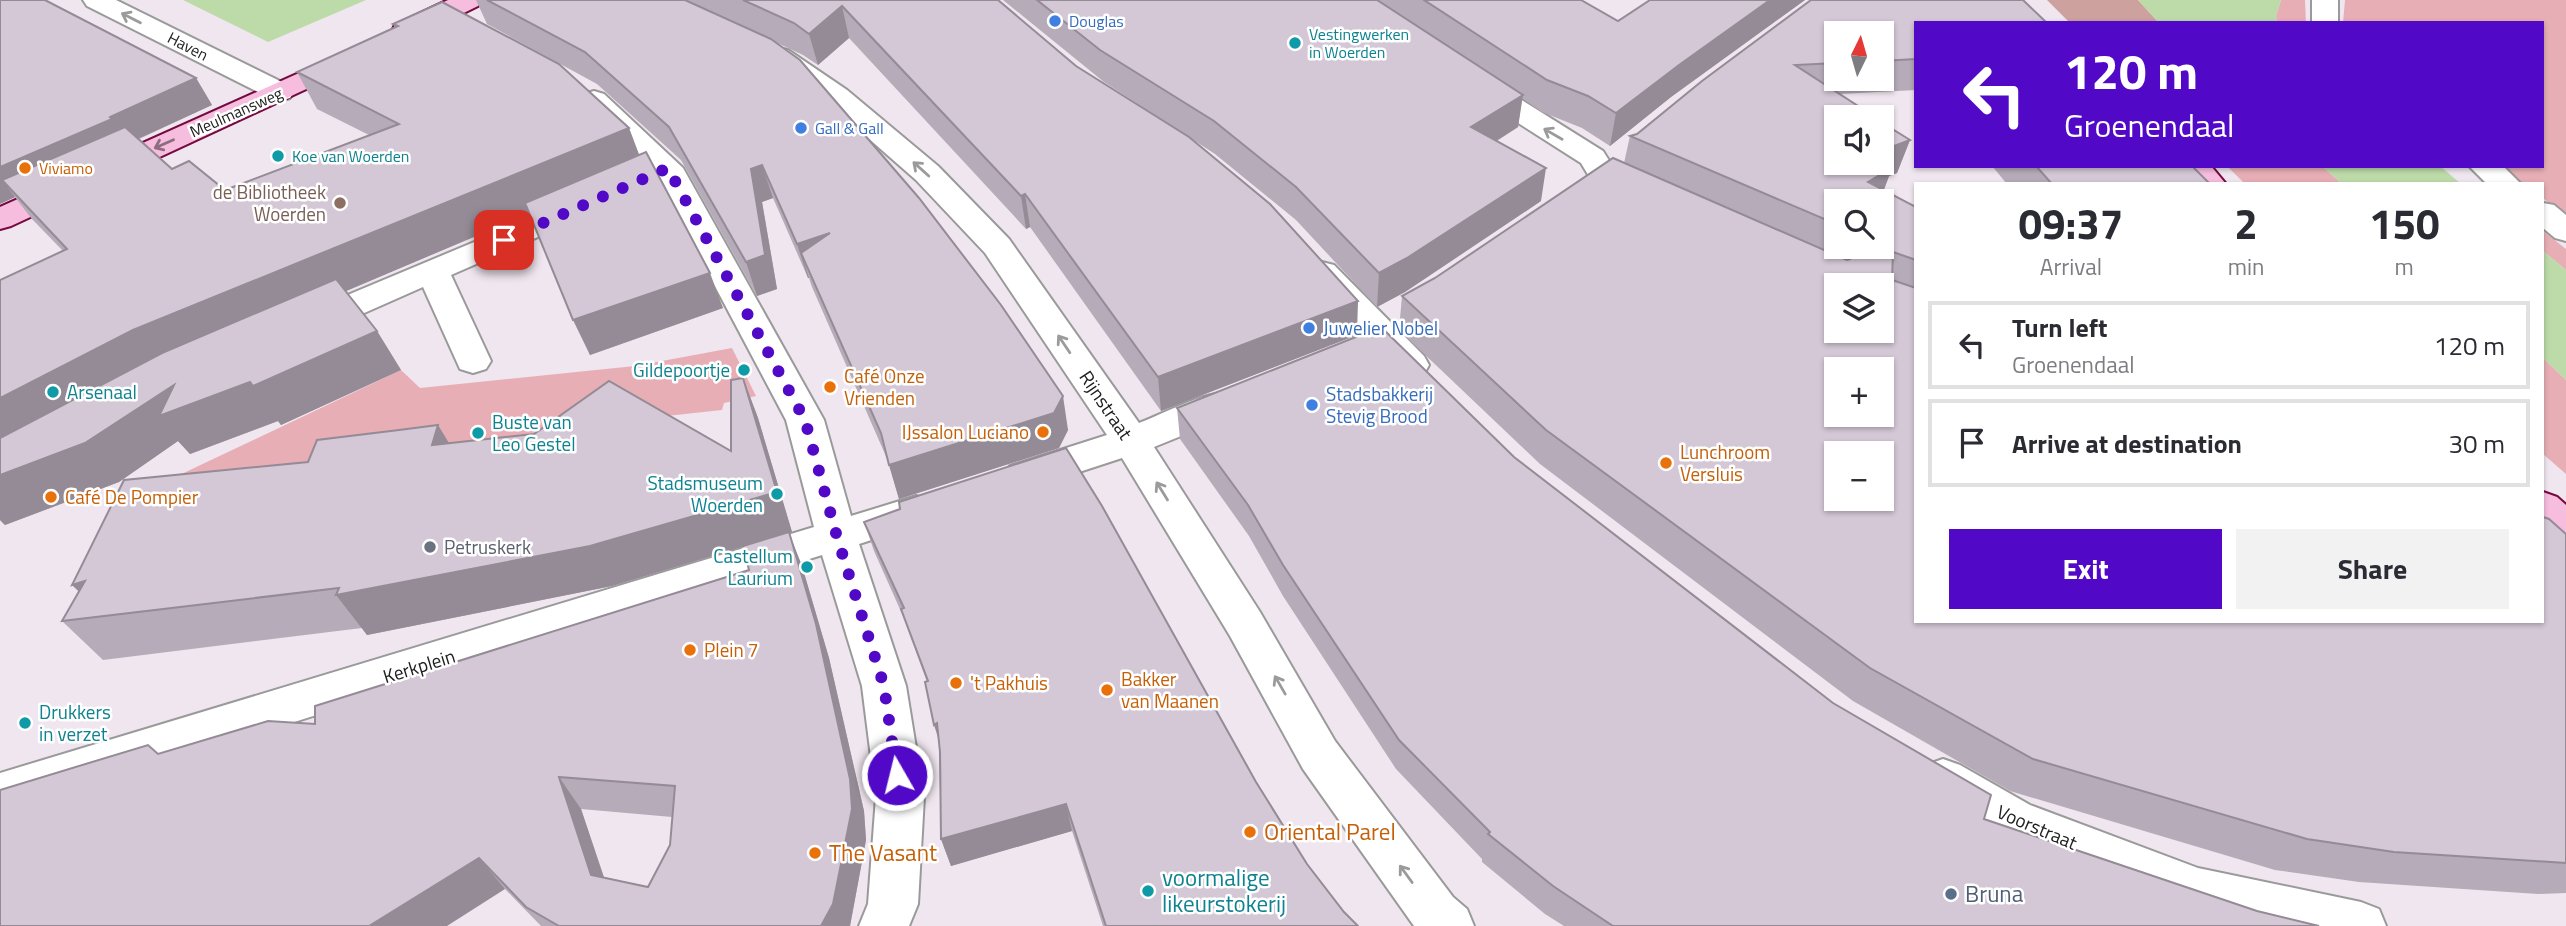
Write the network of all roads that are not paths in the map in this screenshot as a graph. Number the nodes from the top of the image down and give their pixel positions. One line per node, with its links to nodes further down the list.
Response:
1 (96, 0): 10 (street, Haven, one-way to 1)
2 (469, 0): 4 (street, Meulmansweg)
3 (2325, 0): 5 (street)
4 (440, 15): 6 (street); 10 (street, Meulmansweg)
5 (2325, 21)
6 (473, 30)
7 (758, 46): 30 (street, Rijnstraat, one-way to 7)
8 (1457, 71): 14 (street, one-way to 8)
9 (575, 86): 36 (street)
10 (280, 92): 20 (street, Meulmansweg, one-way to 20)
11 (1626, 151): 14 (street)
12 (2195, 168): 15 (street)
13 (2487, 168): 16 (street)
14 (1594, 176): 18 (street)
15 (2209, 182)
16 (2504, 182)
17 (607, 195): 23 (street)
18 (1665, 203)
19 (2544, 213): 21 (street)
20 (0, 219)
21 (2566, 231)
22 (1301, 249): 26 (street)
23 (433, 271): 25 (street); 27 (street)
24 (1407, 308): 26 (street)
25 (276, 338)
26 (1372, 339): 28 (street)
27 (473, 361)
28 (1435, 389)
29 (1258, 391): 30 (street)
30 (1131, 441): 31 (street); 41 (street, Rijnstraat, one-way to 30)
31 (990, 487)
32 (952, 499): 36 (street, Kerkplein)
33 (2544, 508): 34 (street)
34 (2566, 529)
35 (2544, 535): 37 (street)
36 (837, 537): 39 (street, Kerkplein); 40 (street)
37 (2566, 539)
38 (1906, 759): 42 (street, Voorstraat)
39 (0, 794)
40 (884, 926)
41 (1449, 926)
42 (2361, 926)

